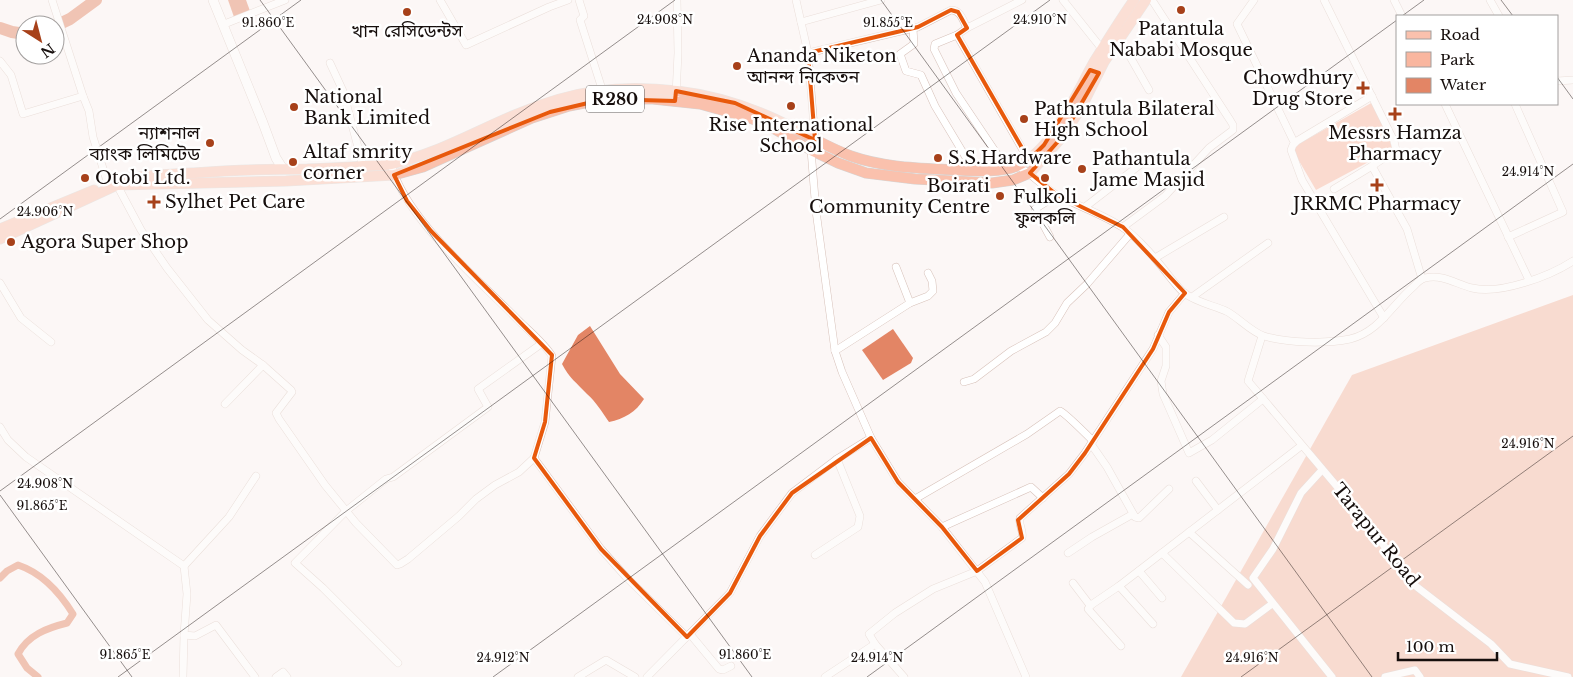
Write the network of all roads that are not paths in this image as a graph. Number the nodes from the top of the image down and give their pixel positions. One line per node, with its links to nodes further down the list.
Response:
1 (52, 0): 38 (street)
2 (213, 0): 51 (main road)
3 (218, 0): 24 (main road)
4 (285, 0): 24 (street)
5 (440, 0): 20 (street)
6 (568, 0): 20 (street)
7 (579, 0): 36 (street)
8 (677, 0): 39 (street)
9 (796, 0): 23 (street)
10 (881, 0): 23 (street)
11 (1022, 0): 26 (street)
12 (1063, 0): 29 (street)
13 (1134, 0): 29 (main road, R280)
14 (1146, 0): 28 (main road, R280)
15 (1152, 0): 61 (street)
16 (1254, 0): 43 (street)
17 (1324, 0): 40 (street)
18 (1394, 0): 21 (street)
19 (1490, 0): 22 (street)
20 (548, 3)
21 (1402, 15)
22 (1498, 15)
23 (801, 22): 30 (street)
24 (227, 23): 51 (main road)
25 (913, 28): 26 (street); 30 (street); 53 (street)
26 (968, 28): 27 (street)
27 (957, 34): 45 (street); 52 (street)
28 (1120, 39): 33 (main road, R280); 37 (street)
29 (1102, 49): 33 (main road, R280)
30 (808, 53): 44 (street)
31 (0, 61): 38 (street)
32 (330, 63): 48 (street)
33 (1094, 72): 45 (main road, R280); 54 (main road, R280)
34 (1573, 80): 35 (street)
35 (1558, 81)
36 (602, 89): 39 (main road, R280); 46 (main road, R280)
37 (1149, 90)
38 (83, 96): 56 (street)
39 (675, 96): 44 (main road, R280); 55 (main road, R280)
40 (1372, 96): 50 (street); 77 (street)
41 (1445, 105): 65 (street)
42 (1514, 105): 65 (street)
43 (1294, 140)
44 (813, 145): 53 (main road, R280); 54 (main road, R280); 82 (street)
45 (1028, 159): 49 (main road, R280)
46 (391, 164): 48 (main road, R280); 55 (street)
47 (1141, 164): 59 (street)
48 (363, 166): 51 (main road, R280)
49 (1018, 166): 52 (main road, R280); 54 (street)
50 (1372, 166): 57 (street); 72 (street)
51 (283, 169): 56 (main road, R280)
52 (1007, 169): 53 (main road, R280)
53 (974, 171)
54 (1030, 173): 58 (street)
55 (394, 175): 56 (main road, R280); 81 (street)
56 (112, 185): 62 (main road, R280); 66 (main road, R280); 83 (street)
57 (1334, 190)
58 (1057, 195): 59 (street); 64 (street)
59 (1085, 207): 61 (street)
60 (1224, 217): 68 (street)
61 (1123, 227): 63 (street)
62 (0, 229)
63 (1130, 234): 68 (street); 84 (street)
64 (1050, 237)
65 (1508, 237): 73 (street)
66 (0, 239)
67 (1268, 243): 75 (street)
68 (1155, 258): 75 (street)
69 (1573, 261): 73 (street)
70 (896, 267): 76 (street)
71 (928, 273): 76 (street)
72 (1422, 279): 73 (street); 77 (street)
73 (1528, 280)
74 (0, 283): 80 (street)
75 (1188, 295): 78 (street); 79 (street)
76 (910, 303): 82 (street)
77 (1384, 318): 79 (street)
78 (1158, 335): 85 (street); 89 (street)
79 (1262, 336): 85 (street, Tarapur Road)
80 (51, 342)
81 (541, 344): 91 (street); 100 (street)
82 (834, 351): 88 (street)
83 (264, 364): 86 (street); 100 (street)
84 (964, 382)
85 (1263, 399): 90 (street, Tarapur Road)
86 (225, 404)
87 (0, 427): 107 (street)
88 (871, 438): 92 (street); 98 (street)
89 (1092, 443): 97 (street); 98 (street); 101 (street)
90 (1301, 446): 93 (street, Tarapur Road); 99 (street)
91 (534, 458): 100 (street); 118 (street)
92 (836, 459): 106 (street); 118 (street)
93 (1322, 470): 114 (street); 136 (street, Tarapur Road)
94 (256, 476): 107 (street)
95 (1196, 482): 99 (street)
96 (1169, 489): 101 (street)
97 (1042, 498): 102 (street); 108 (street)
98 (916, 499): 102 (street)
99 (1218, 510): 103 (street)
100 (346, 511): 121 (street)
101 (1133, 514): 104 (street)
102 (942, 527): 108 (street)
103 (1189, 532): 105 (street); 111 (street)
104 (1068, 553)
105 (1162, 553): 109 (street); 114 (street)
106 (815, 555)
107 (184, 566): 117 (street)
108 (977, 571): 119 (street); 132 (street)
109 (1139, 571): 112 (street); 113 (street)
110 (1073, 583): 115 (street)
111 (1248, 585)
112 (1119, 586): 115 (street); 116 (street)
113 (1162, 598)
114 (1272, 604): 133 (street)
115 (1091, 605): 120 (street)
116 (1153, 624)
117 (184, 635): 123 (street); 124 (street)
118 (689, 636): 122 (street); 129 (street)
119 (875, 644): 130 (street); 131 (street)
120 (1121, 646)
121 (398, 663)
122 (731, 666)
123 (183, 677)
124 (256, 677)
125 (276, 677): 126 (street)
126 (287, 677)
127 (578, 677): 128 (street)
128 (635, 677)
129 (648, 677)
130 (825, 677)
131 (904, 677)
132 (1026, 677)
133 (1332, 677)
134 (1385, 677): 135 (street)
135 (1420, 677)
136 (1568, 677)

